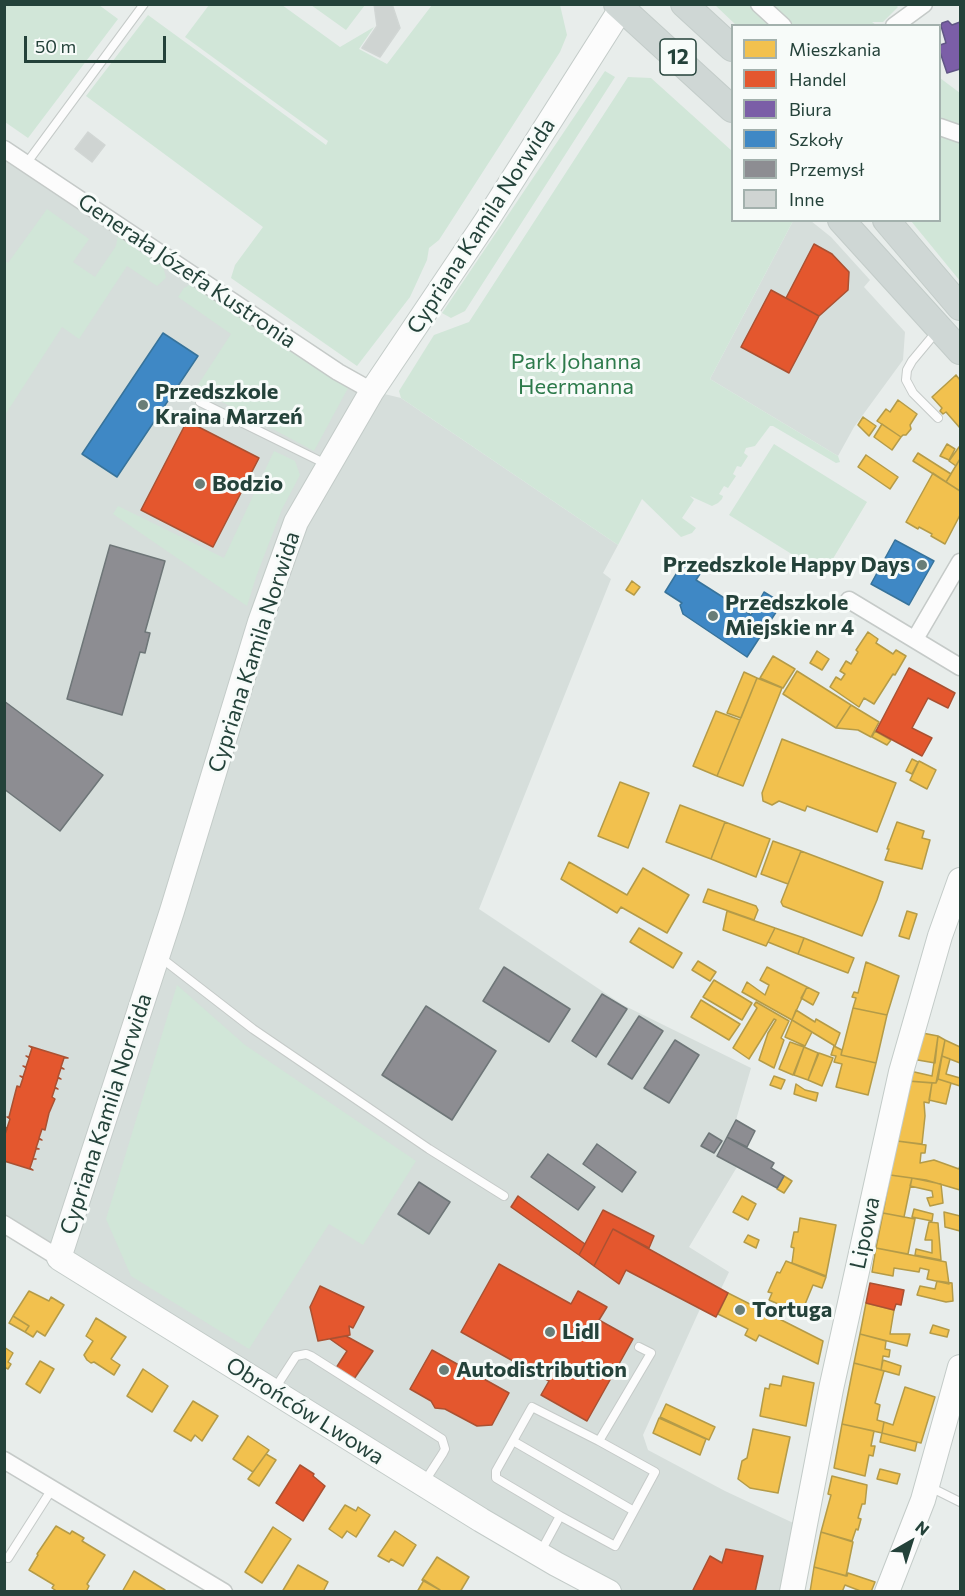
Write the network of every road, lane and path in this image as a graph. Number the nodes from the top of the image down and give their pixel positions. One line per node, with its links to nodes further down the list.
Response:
1 (144, 4): 13 (lane)
2 (684, 4): 8 (main road, 12)
3 (759, 4): 6 (street)
4 (621, 6): 9 (main road, 12); 19 (street, Cypriana Kamila Norwida)
5 (922, 6): 7 (street)
6 (781, 24)
7 (897, 24)
8 (731, 47)
9 (731, 108)
10 (941, 128): 11 (street)
11 (960, 134)
12 (4, 149): 13 (street, Generała Józefa Kustronia)
13 (26, 164): 19 (street, Generała Józefa Kustronia)
14 (843, 222): 17 (main road)
15 (887, 222): 16 (main road)
16 (960, 307)
17 (940, 328): 18 (main road); 21 (lane)
18 (960, 351)
19 (372, 391): 22 (street, Cypriana Kamila Norwida)
20 (200, 402): 22 (lane)
21 (938, 418)
22 (328, 465): 28 (street, Cypriana Kamila Norwida)
23 (960, 562): 25 (street)
24 (849, 600): 25 (street)
25 (915, 639): 26 (street)
26 (960, 668)
27 (960, 880): 48 (street, Lipowa)
28 (158, 955): 29 (lane); 31 (street, Cypriana Kamila Norwida)
29 (504, 1196)
30 (4, 1224): 31 (street, Obrońców Lwowa)
31 (59, 1258): 34 (street, Obrońców Lwowa)
32 (639, 1347): 36 (lane)
33 (960, 1367): 39 (street)
34 (273, 1392): 38 (street, Obrońców Lwowa); 38 (lane)
35 (513, 1441): 36 (lane); 42 (lane); 43 (lane)
36 (599, 1441): 42 (lane)
37 (4, 1460): 40 (street)
38 (423, 1484): 44 (street, Obrońców Lwowa)
39 (927, 1485): 41 (lane); 49 (street)
40 (52, 1489): 45 (lane); 46 (street)
41 (960, 1502)
42 (634, 1510): 43 (lane)
43 (560, 1516): 44 (lane)
44 (539, 1554): 47 (street, Obrońców Lwowa)
45 (8, 1558)
46 (224, 1592)
47 (609, 1592)
48 (792, 1592)
49 (887, 1592)

